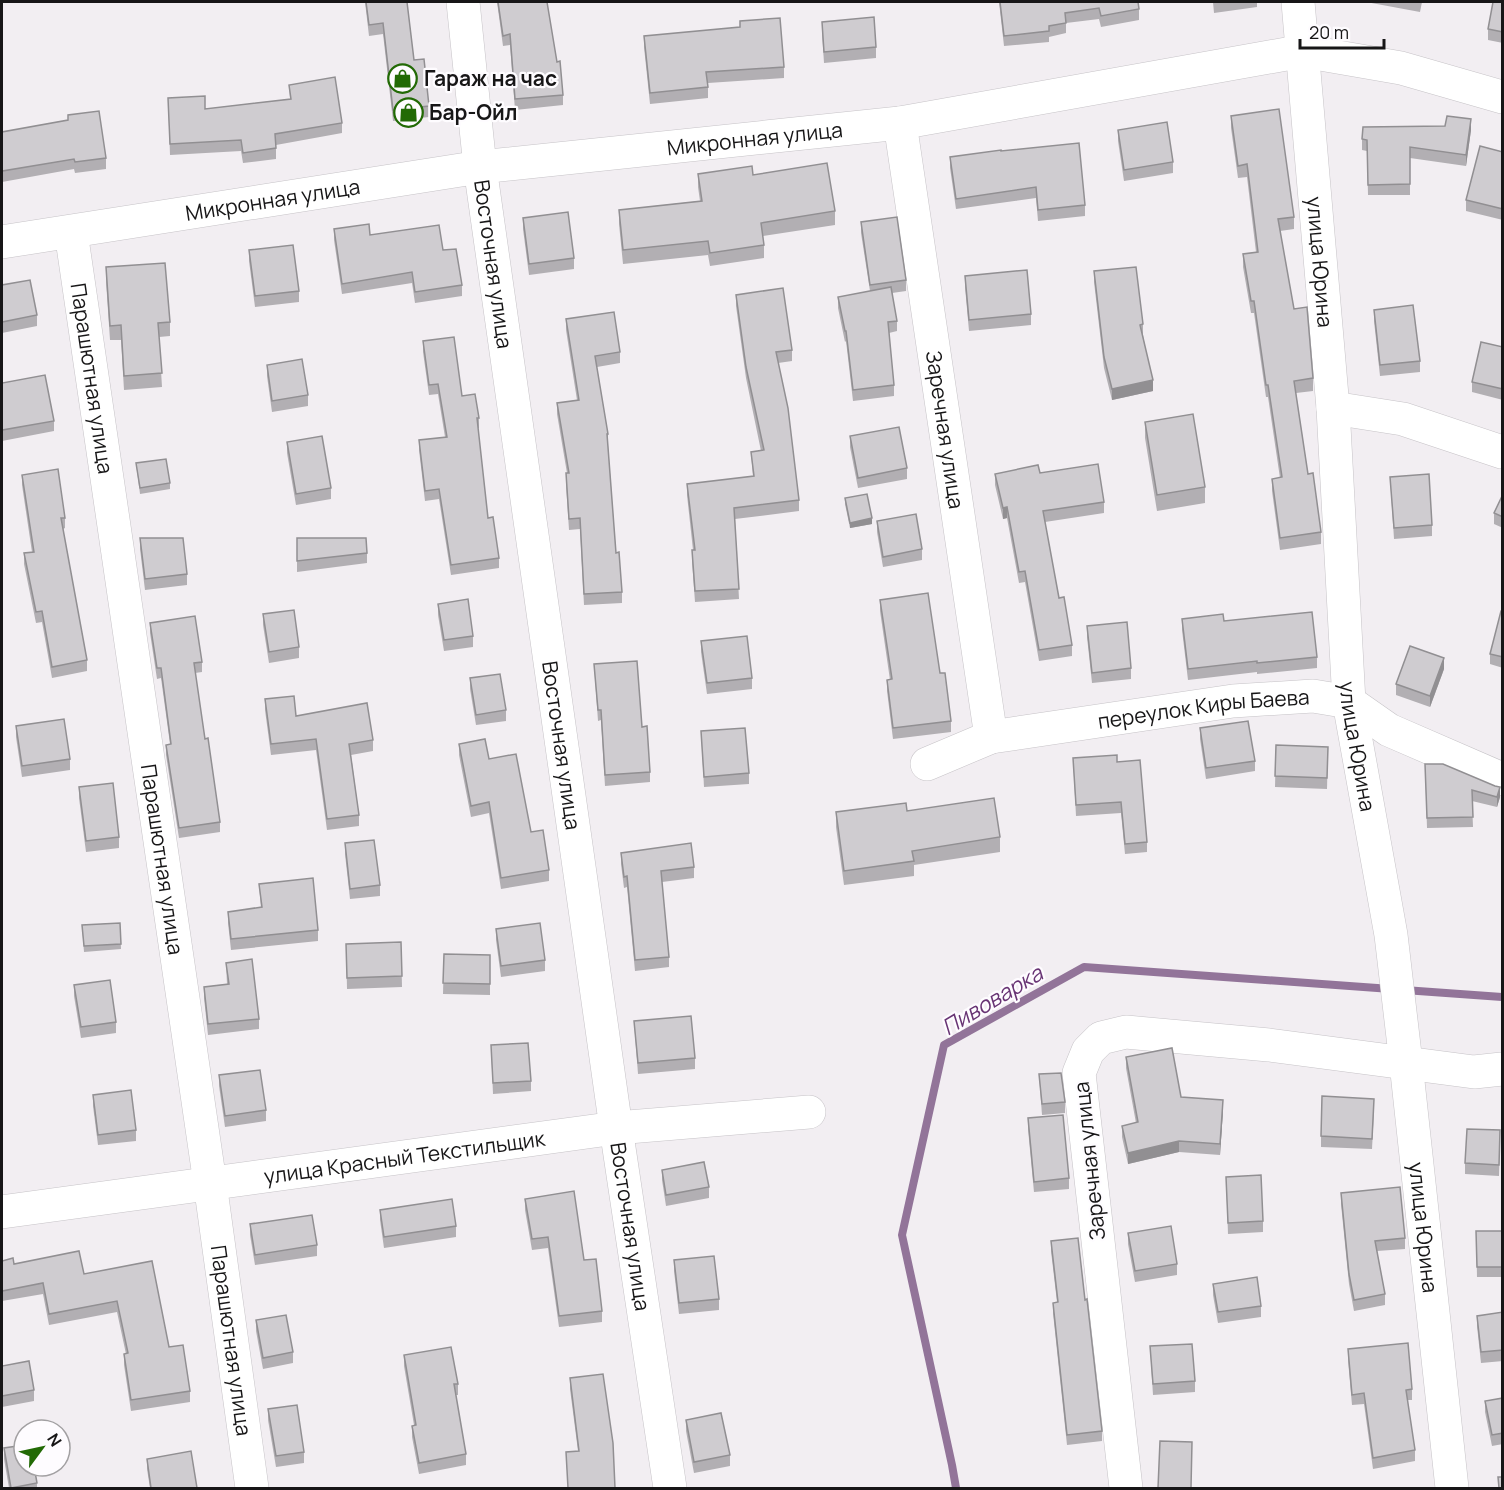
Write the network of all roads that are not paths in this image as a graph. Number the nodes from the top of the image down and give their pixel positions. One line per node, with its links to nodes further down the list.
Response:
1 (463, 2): 6 (street, Восточная улица)
2 (1298, 2): 3 (street, улица Юрина)
3 (1303, 51): 4 (street, Микронная улица); 5 (street, Микронная улица); 9 (street, улица Юрина)
4 (1503, 97)
5 (900, 123): 6 (street, Микронная улица); 12 (street, Заречная улица)
6 (480, 167): 7 (street, Микронная улица); 18 (street, Восточная улица)
7 (71, 231): 8 (street, Микронная улица); 19 (street, Парашютная улица)
8 (2, 242)
9 (1333, 408): 10 (street); 11 (street, улица Юрина)
10 (1503, 452)
11 (1349, 702): 12 (street, переулок Киры Баева); 14 (street, переулок Киры Баева); 15 (street, улица Юрина)
12 (991, 737): 13 (street, переулок Киры Баева)
13 (927, 764)
14 (1503, 779)
15 (1405, 1054): 16 (street); 23 (street, Заречная улица); 24 (street, улица Юрина)
16 (1503, 1068)
17 (810, 1112): 18 (street, улица Красный Текстильщик)
18 (616, 1128): 19 (street, улица Красный Текстильщик); 22 (street, Восточная улица)
19 (210, 1183): 20 (street, улица Красный Текстильщик); 21 (street, Парашютная улица)
20 (2, 1212)
21 (252, 1488)
22 (670, 1488)
23 (1126, 1488)
24 (1452, 1488)

